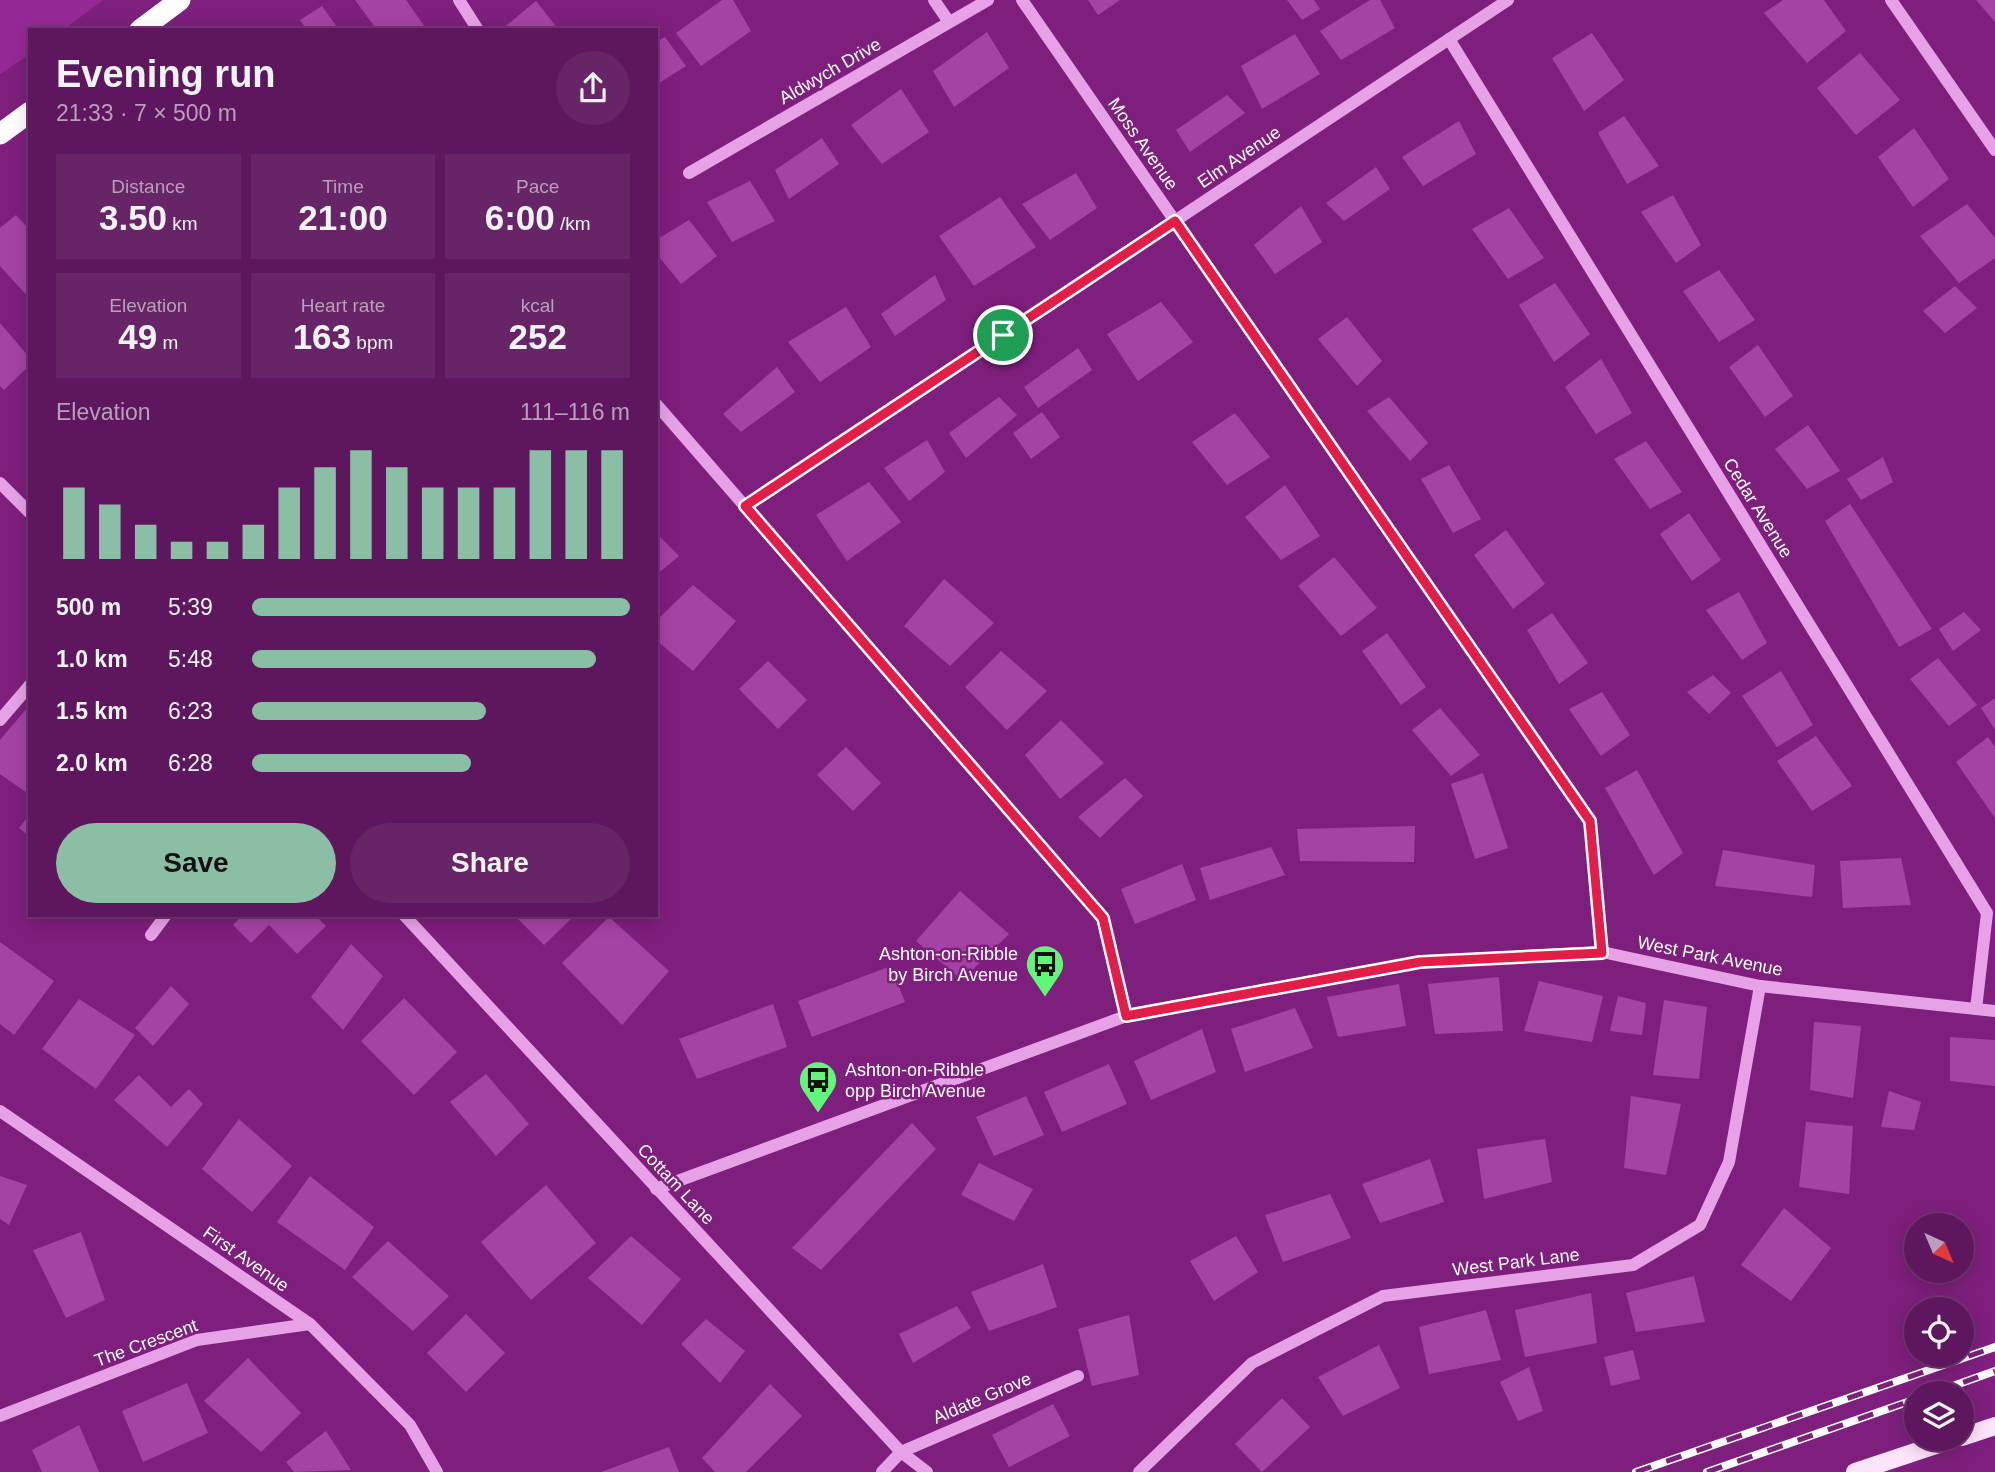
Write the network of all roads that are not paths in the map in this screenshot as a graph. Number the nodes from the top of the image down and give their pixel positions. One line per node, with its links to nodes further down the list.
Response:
1 (180, 0): 9 (highway)
2 (459, 0): 10 (street)
3 (934, 0): 8 (street)
4 (988, 0): 8 (street, Aldwych Drive)
5 (1022, 0): 16 (street, Moss Avenue)
6 (1508, 0): 11 (street, Elm Avenue)
7 (1891, 0): 14 (street)
8 (949, 22): 15 (street, Aldwych Drive)
9 (143, 28)
10 (477, 28)
11 (1449, 40): 16 (street, Elm Avenue); 28 (street, Cedar Avenue)
12 (28, 113): 13 (highway)
13 (0, 134)
14 (1995, 150)
15 (690, 173)
16 (1175, 221): 19 (street, Elm Avenue); 26 (street, Moss Avenue)
17 (658, 406): 19 (street)
18 (0, 483): 20 (street)
19 (745, 506): 30 (street)
20 (28, 511)
21 (28, 687): 22 (street)
22 (0, 720)
23 (164, 917): 25 (street)
24 (406, 917): 32 (street, Cottam Lane)
25 (151, 934)
26 (1602, 953): 27 (street, West Park Avenue); 30 (street, West Park Avenue)
27 (1760, 986): 28 (street, West Park Avenue); 43 (street, West Park Lane)
28 (1976, 1009): 29 (street, West Park Avenue)
29 (1995, 1011)
30 (1126, 1016): 32 (street, West Park Avenue)
31 (0, 1111): 33 (street, First Avenue)
32 (656, 1189): 39 (street, Cottam Lane)
33 (310, 1324): 35 (street, The Crescent); 40 (street, First Avenue)
34 (1078, 1376): 39 (street, Aldate Grove)
35 (0, 1416)
36 (1995, 1426): 37 (main road)
37 (1974, 1433)
38 (1920, 1451): 44 (main road)
39 (901, 1452): 41 (street); 42 (street, Cottam Lane)
40 (437, 1472)
41 (882, 1472)
42 (926, 1472)
43 (1139, 1472)
44 (1855, 1472)

